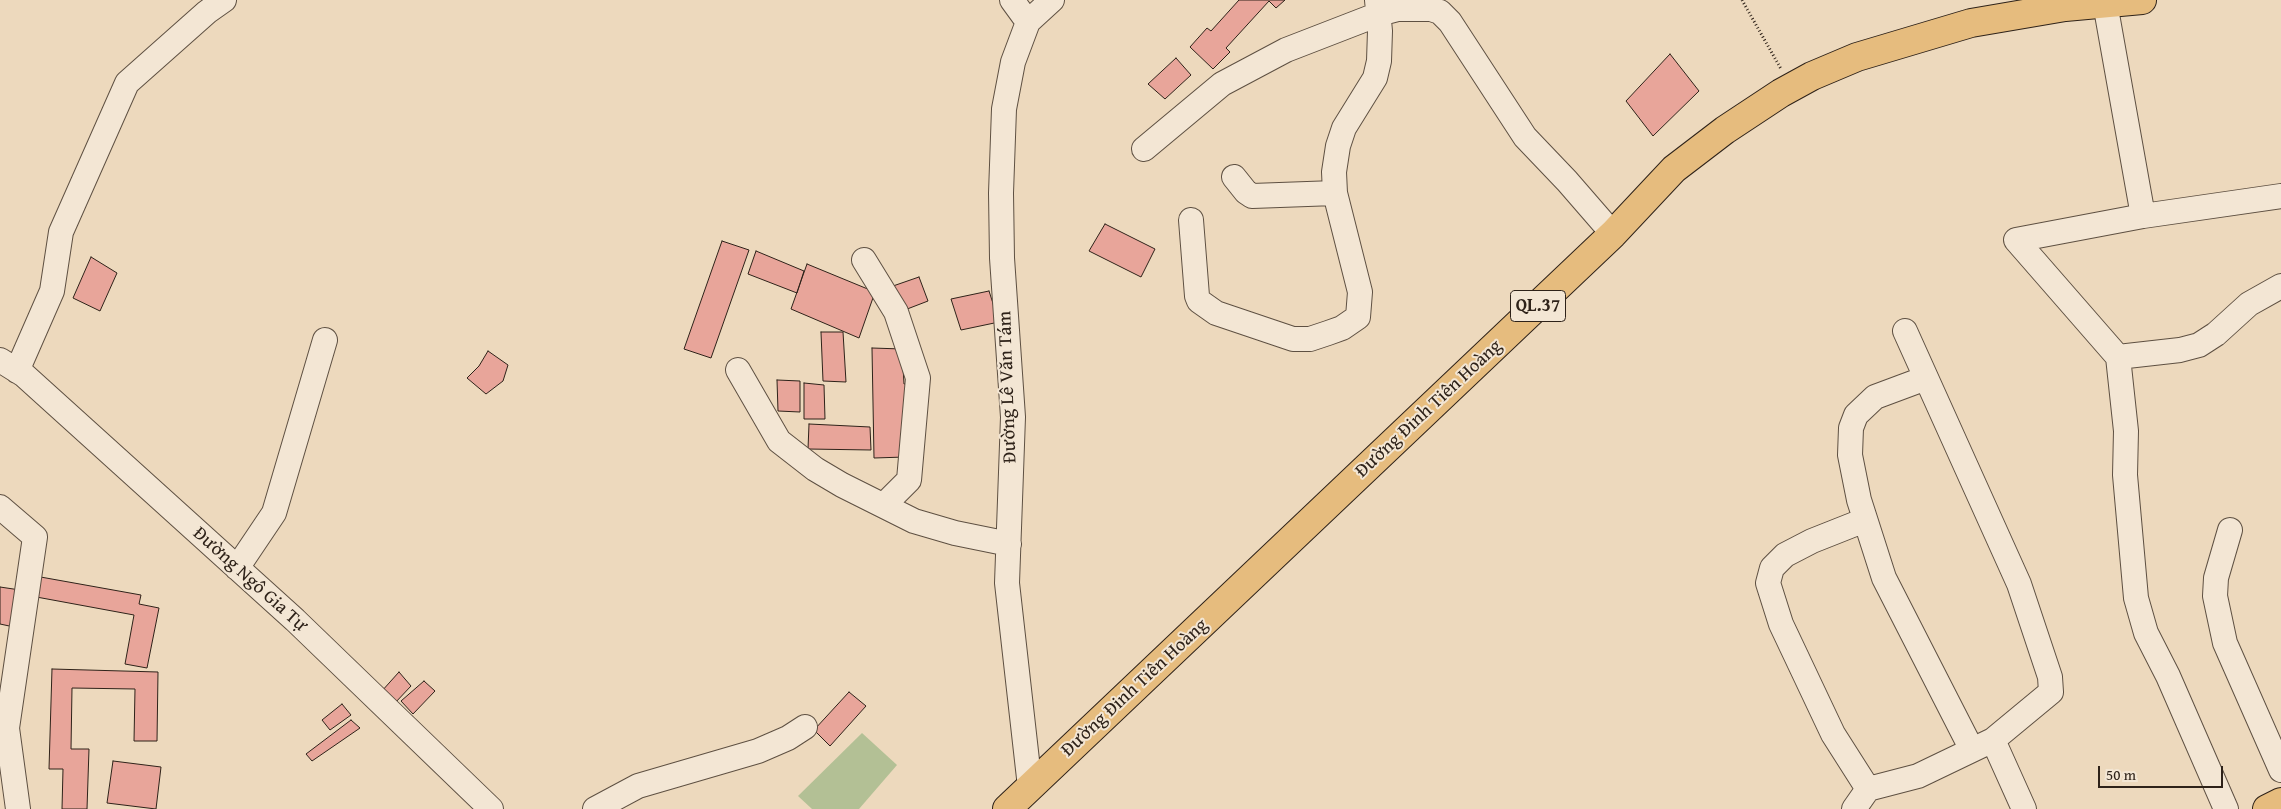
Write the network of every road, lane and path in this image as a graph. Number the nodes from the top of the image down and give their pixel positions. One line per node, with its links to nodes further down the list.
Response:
1 (224, 0): 22 (street)
2 (1012, 0): 8 (street)
3 (1052, 0): 8 (street, Đường Lê Văn Tám)
4 (1742, 0): 9 (path)
5 (2142, 0): 6 (main road, Đường Đinh Tiên Hoàng / QL.37)
6 (2105, 3): 9 (main road, Đường Đinh Tiên Hoàng / QL.37); 14 (street)
7 (1378, 7): 10 (street); 12 (street); 16 (street)
8 (1028, 22): 29 (street, Đường Lê Văn Tám)
9 (1791, 87): 16 (main road, Đường Đinh Tiên Hoàng / QL.37)
10 (1144, 149)
11 (1234, 177): 12 (street)
12 (1335, 193): 15 (street)
13 (2281, 196): 14 (street)
14 (2141, 205): 21 (street)
15 (1191, 220)
16 (1613, 234): 36 (main road, Đường Đinh Tiên Hoàng / QL.37)
17 (864, 260): 25 (street)
18 (2281, 286): 21 (street)
19 (1905, 330): 24 (street)
20 (326, 340): 30 (street)
21 (2118, 357): 45 (street)
22 (9, 365): 30 (street, Đường Ngô Gia Tự)
23 (738, 370): 25 (street)
24 (1926, 378): 27 (street); 33 (street)
25 (884, 505): 29 (street)
26 (0, 508): 31 (street)
27 (1865, 520): 34 (street); 37 (street)
28 (2230, 530): 35 (street)
29 (1008, 544): 36 (street, Đường Lê Văn Tám)
30 (237, 568): 40 (street, Đường Ngô Gia Tự)
31 (4, 719): 39 (street)
32 (805, 727): 41 (street)
33 (1993, 740): 34 (street); 44 (street)
34 (1972, 750): 37 (street)
35 (2281, 770)
36 (1030, 788): 42 (main road, Đường Đinh Tiên Hoàng / QL.37)
37 (1868, 789): 43 (street)
38 (2281, 802): 46 (main road)
39 (18, 809)
40 (491, 809)
41 (595, 809)
42 (1007, 809)
43 (1854, 809)
44 (2024, 809)
45 (2226, 809)
46 (2266, 809)

